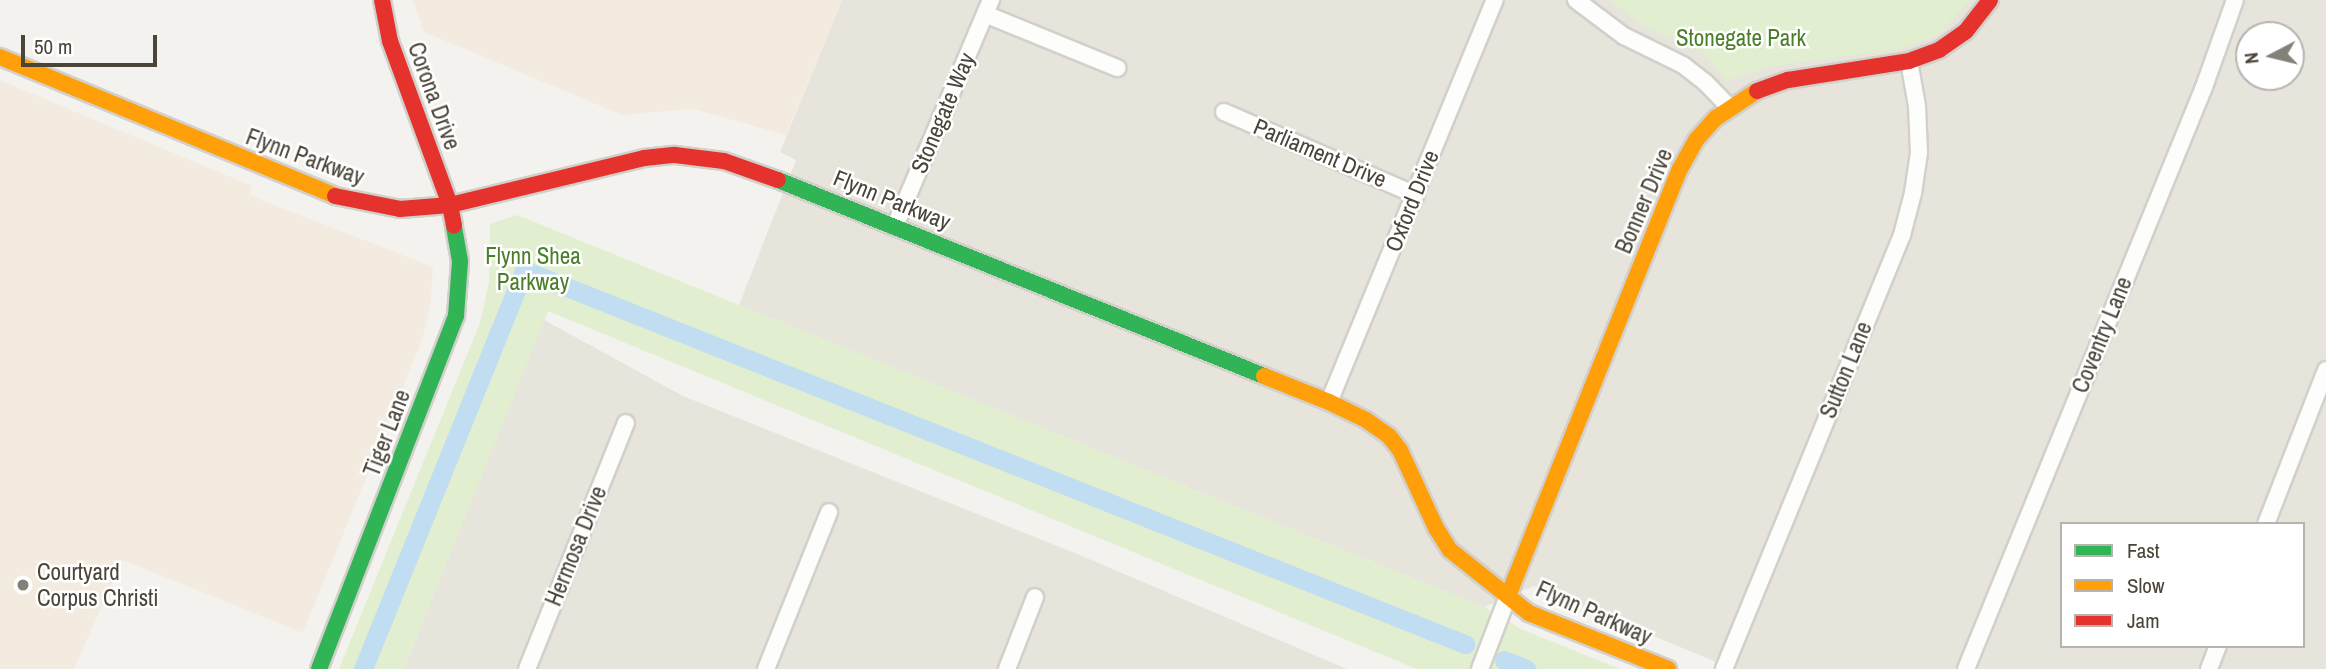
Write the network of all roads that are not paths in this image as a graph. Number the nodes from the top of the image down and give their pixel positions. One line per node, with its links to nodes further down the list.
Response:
1 (382, 0): 13 (street, Corona Drive)
2 (1495, 0): 12 (street, Oxford Drive)
3 (1576, 0): 10 (street)
4 (1990, 0): 8 (street, Bonner Drive)
5 (2235, 0): 30 (street, Coventry Lane)
6 (988, 7): 9 (street); 14 (street, Stonegate Way)
7 (0, 57): 13 (street, Flynn Parkway)
8 (1909, 61): 10 (street, Bonner Drive); 29 (street, Sutton Lane)
9 (1117, 68)
10 (1729, 107): 20 (street, Bonner Drive)
11 (1224, 112): 12 (street, Parliament Drive)
12 (1416, 195): 16 (street, Oxford Drive)
13 (450, 205): 14 (street, Flynn Parkway); 23 (street, Tiger Lane)
14 (895, 226): 16 (street, Flynn Parkway)
15 (2326, 370): 19 (street)
16 (1329, 402): 20 (street, Flynn Parkway)
17 (626, 423): 24 (street, Hermosa Drive)
18 (829, 512): 25 (street)
19 (2267, 522)
20 (1508, 596): 27 (street); 28 (street, Flynn Parkway)
21 (1035, 597): 26 (street)
22 (2217, 648): 31 (street)
23 (319, 669)
24 (527, 669)
25 (766, 669)
26 (1007, 669)
27 (1480, 669)
28 (1668, 669)
29 (1724, 669)
30 (1966, 669)
31 (2209, 669)

